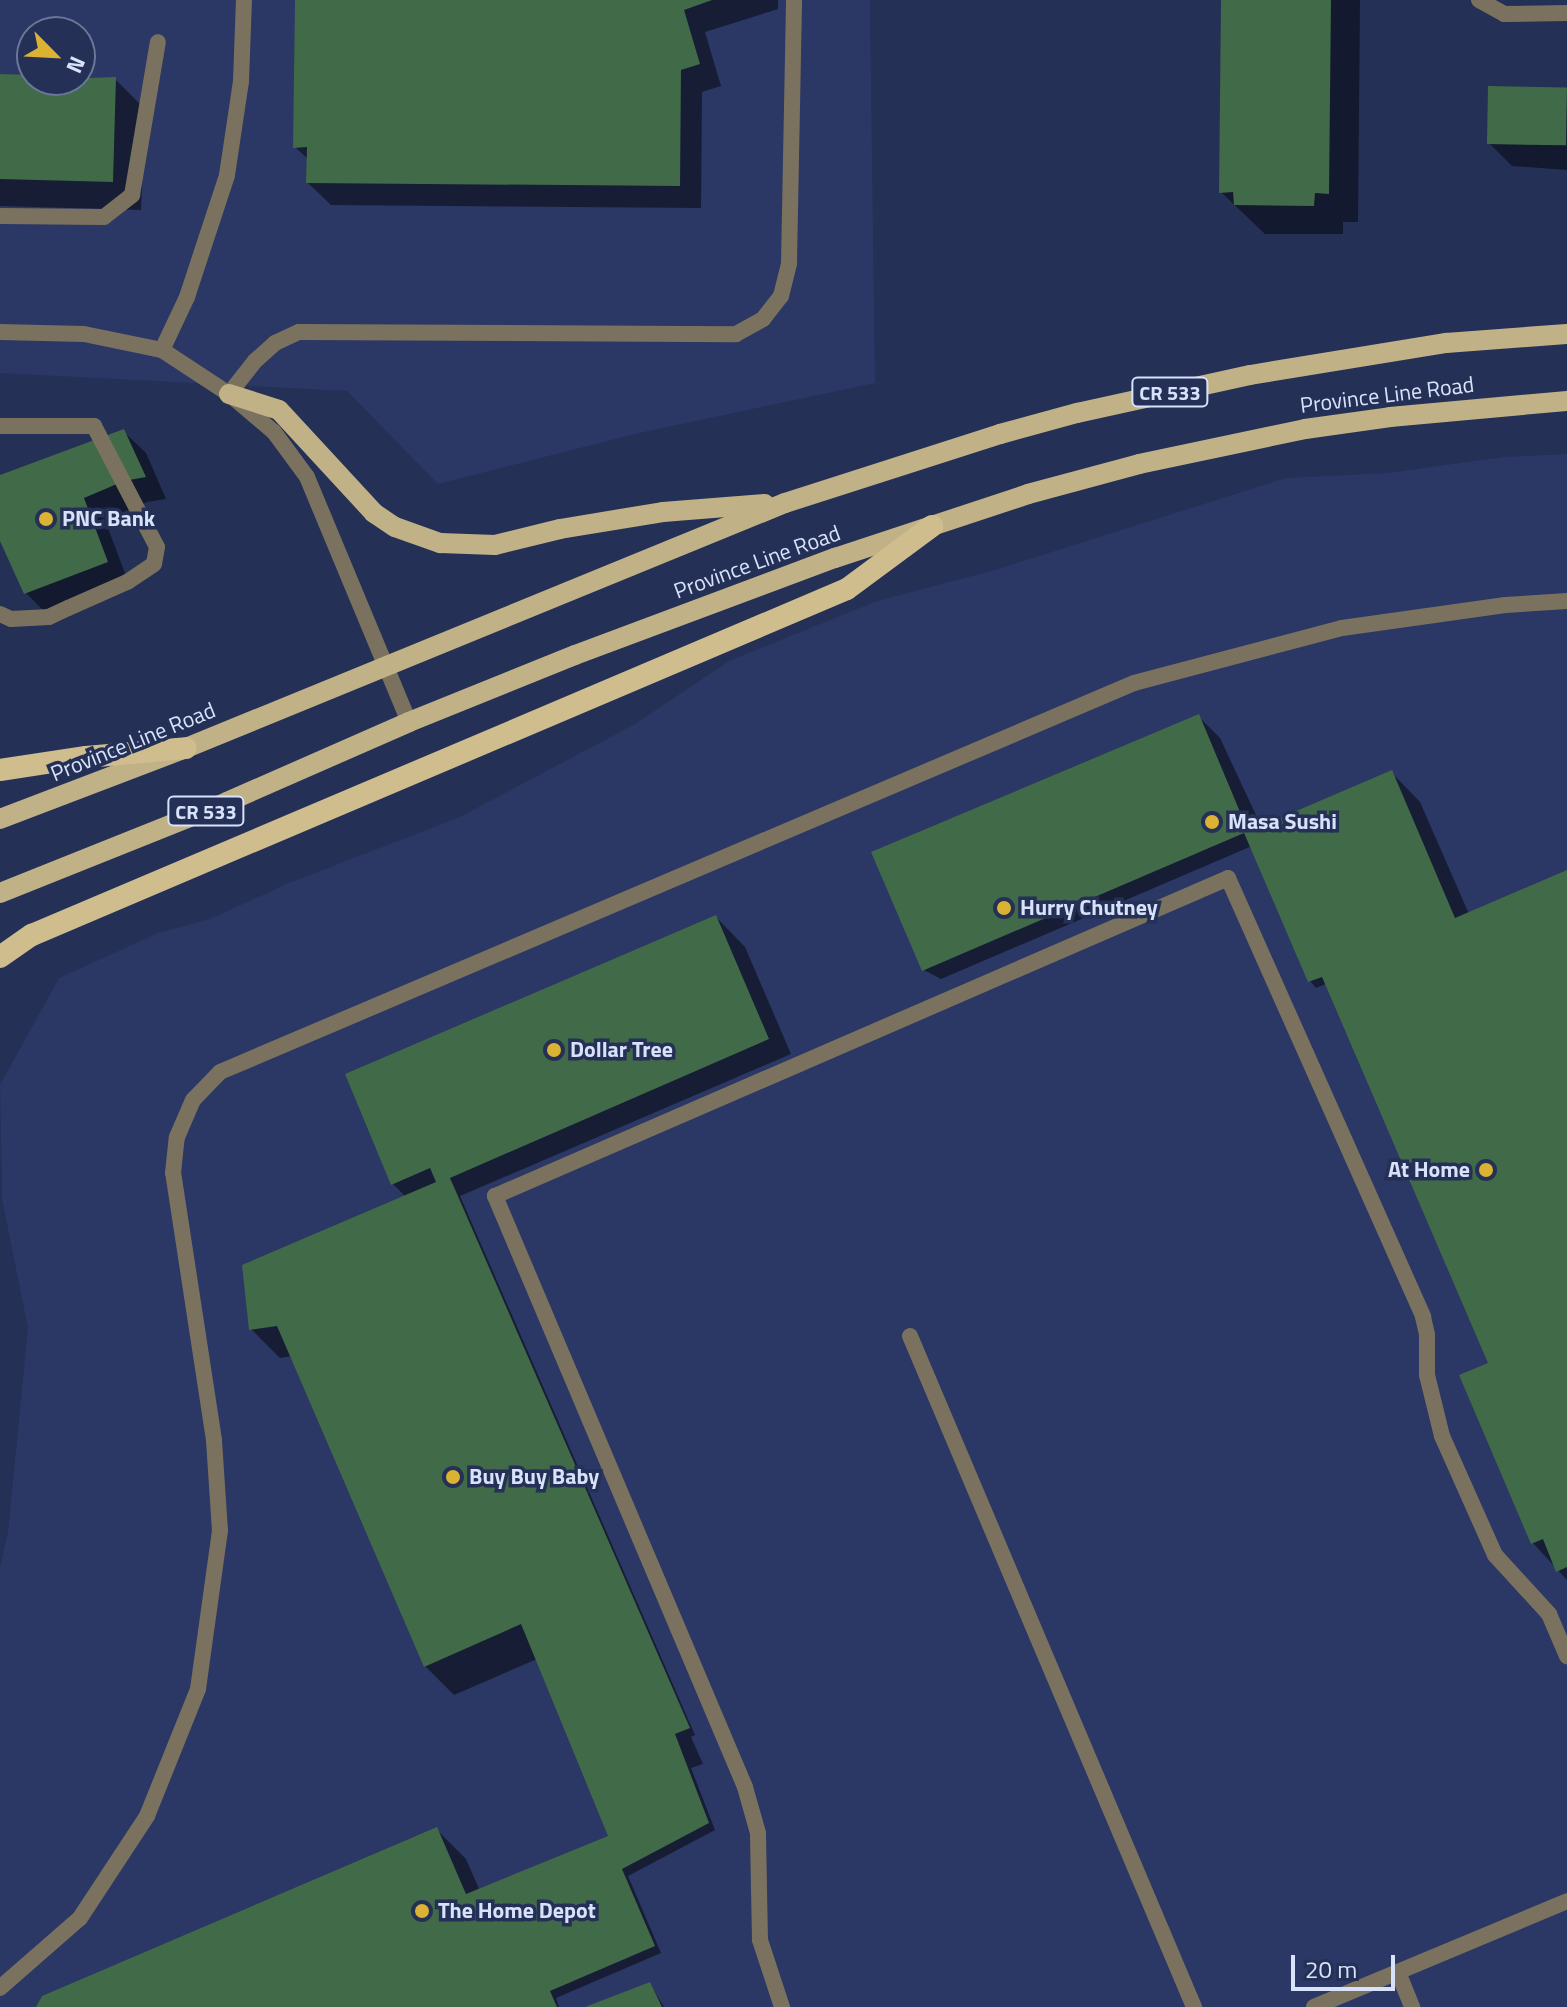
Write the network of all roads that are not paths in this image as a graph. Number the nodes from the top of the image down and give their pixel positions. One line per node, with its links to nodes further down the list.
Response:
1 (244, 0): 9 (street)
2 (794, 0): 10 (street)
3 (1479, 0): 4 (street)
4 (1567, 13)
5 (158, 42): 6 (street)
6 (0, 216)
7 (0, 332): 9 (street)
8 (1567, 334): 13 (main road, Province Line Road / CR 533)
9 (162, 350): 10 (street)
10 (229, 394): 13 (main road); 17 (street)
11 (1567, 401): 14 (main road, Province Line Road / CR 533)
12 (0, 426): 16 (street)
13 (785, 503): 17 (main road, Province Line Road / CR 533)
14 (932, 526): 18 (main road, Province Line Road / CR 533); 23 (highway)
15 (1567, 601): 28 (street)
16 (0, 614)
17 (386, 663): 18 (street); 19 (main road, Province Line Road / CR 533)
18 (409, 722): 22 (main road, Province Line Road / CR 533)
19 (186, 748): 20 (highway); 21 (main road, Province Line Road / CR 533)
20 (0, 770)
21 (0, 819)
22 (0, 893)
23 (0, 957)
24 (910, 1336): 30 (street)
25 (1567, 1656): 29 (street)
26 (1567, 1901): 27 (street)
27 (1398, 1972): 31 (street); 32 (street)
28 (0, 1988)
29 (782, 2007)
30 (1194, 2007)
31 (1314, 2007)
32 (1412, 2007)

